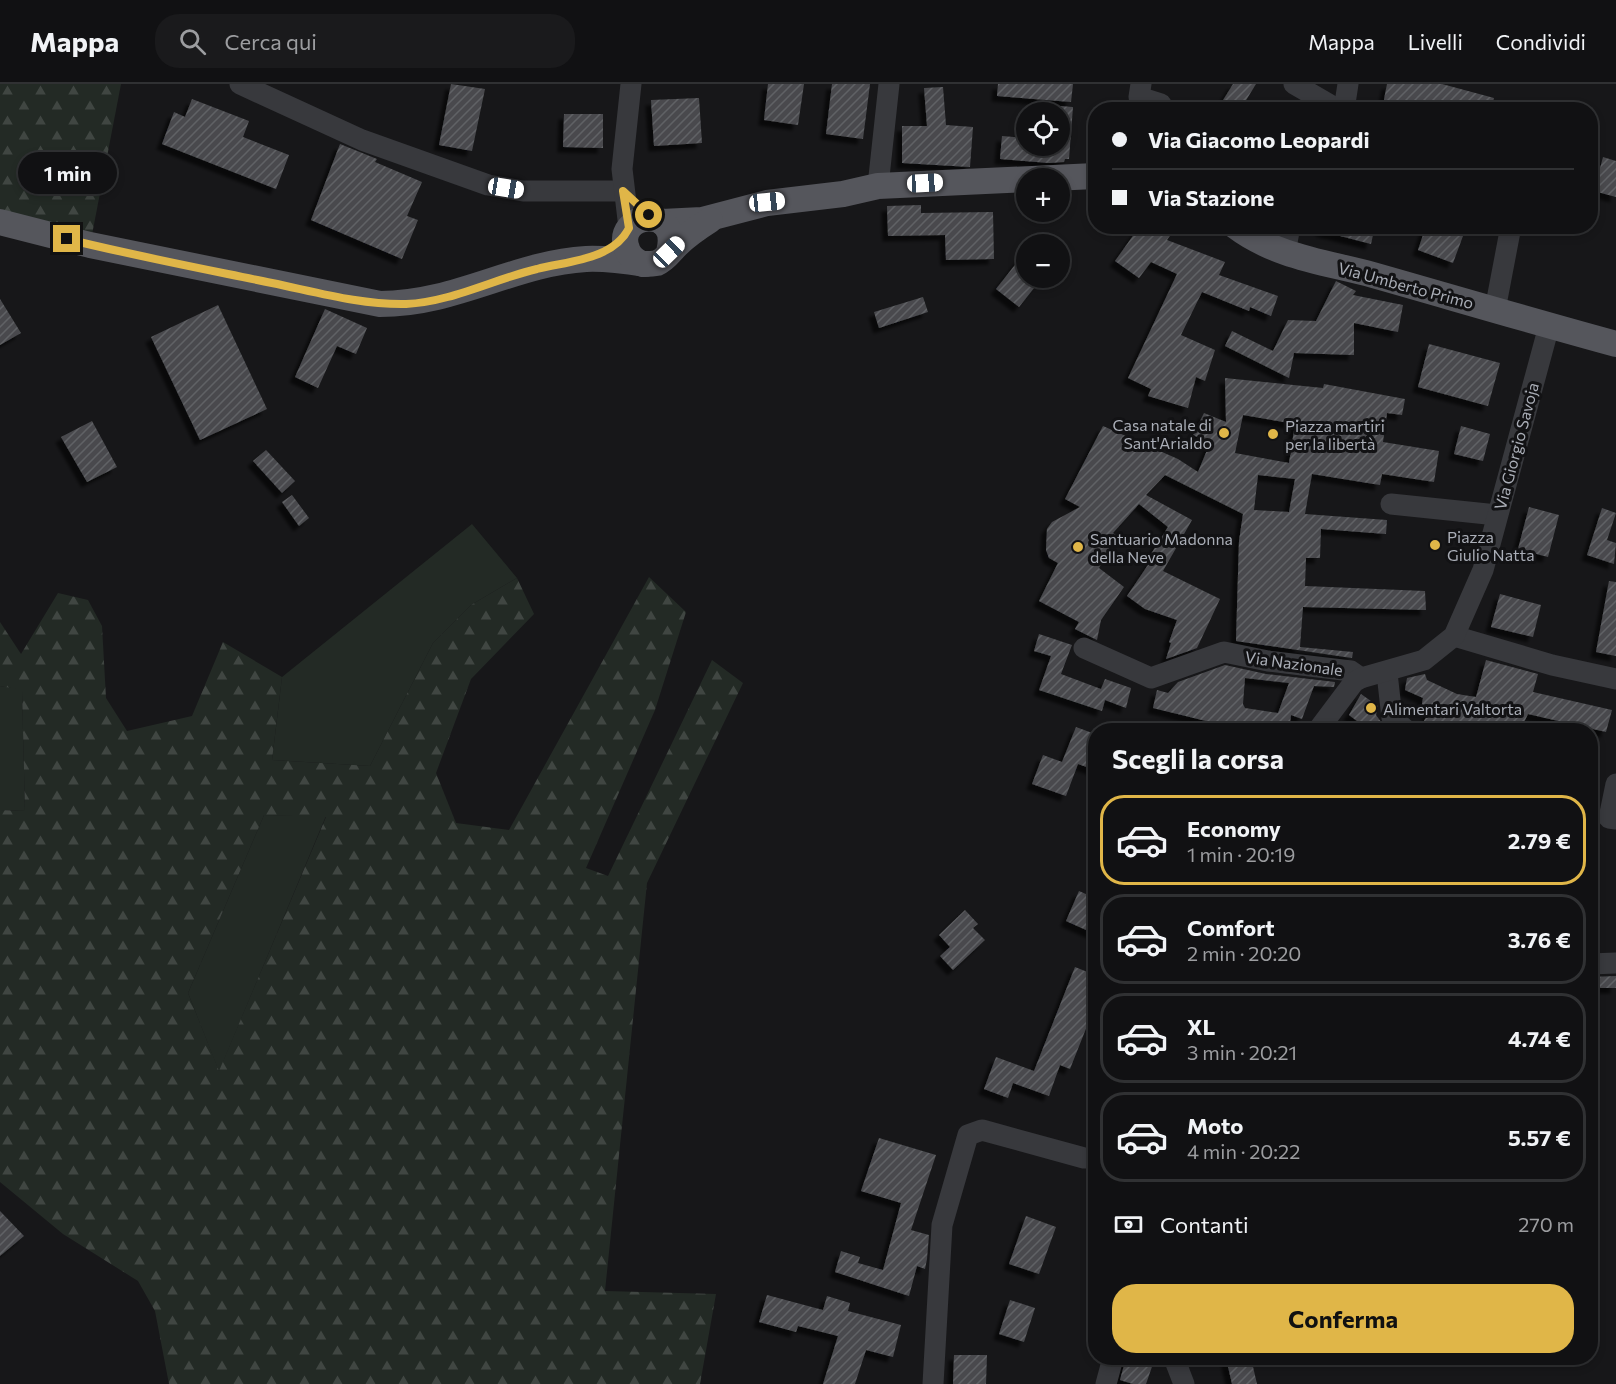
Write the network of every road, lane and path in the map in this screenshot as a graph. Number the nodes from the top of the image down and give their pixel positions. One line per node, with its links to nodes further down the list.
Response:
1 (240, 84): 12 (street)
2 (631, 84): 12 (street)
3 (889, 84): 11 (street)
4 (1141, 84): 7 (street)
5 (1294, 84): 8 (street)
6 (1348, 84): 9 (street)
7 (1155, 102)
8 (1327, 102)
9 (1343, 102)
10 (1088, 176): 11 (main road)
11 (878, 186): 13 (main road)
12 (623, 191): 14 (street); 16 (street)
13 (713, 218): 14 (main road); 20 (main road)
14 (659, 220): 16 (main road); 20 (main road)
15 (0, 222): 22 (main road)
16 (628, 231): 22 (main road); 23 (main road)
17 (1247, 234): 21 (main road, Via Umberto Primo)
18 (1289, 234): 21 (street)
19 (1509, 234): 24 (street, Via Umberto Primo)
20 (669, 252): 23 (main road)
21 (1286, 253): 24 (main road, Via Umberto Primo)
22 (586, 259): 23 (main road)
23 (645, 264)
24 (1495, 310): 25 (main road, Via Umberto Primo)
25 (1549, 326): 26 (main road, Via Umberto Primo); 28 (street, Via Giorgio Savoja)
26 (1616, 344)
27 (1391, 504): 28 (street)
28 (1497, 514): 29 (street, Via Giorgio Savoja)
29 (1454, 636): 31 (street, Via Giorgio Savoja); 33 (street)
30 (1084, 648): 32 (street, Via Nazionale)
31 (1387, 673): 32 (street, Via Giorgio Savoja); 35 (street)
32 (1361, 678): 34 (street)
33 (1616, 679)
34 (1323, 723)
35 (1398, 723)
36 (1616, 784): 37 (street)
37 (1616, 819)
38 (1616, 963): 39 (street)
39 (1598, 964)
40 (1088, 1158): 43 (street)
41 (1111, 1365): 44 (street)
42 (1177, 1365): 45 (street)
43 (933, 1384)
44 (1106, 1384)
45 (1184, 1384)

